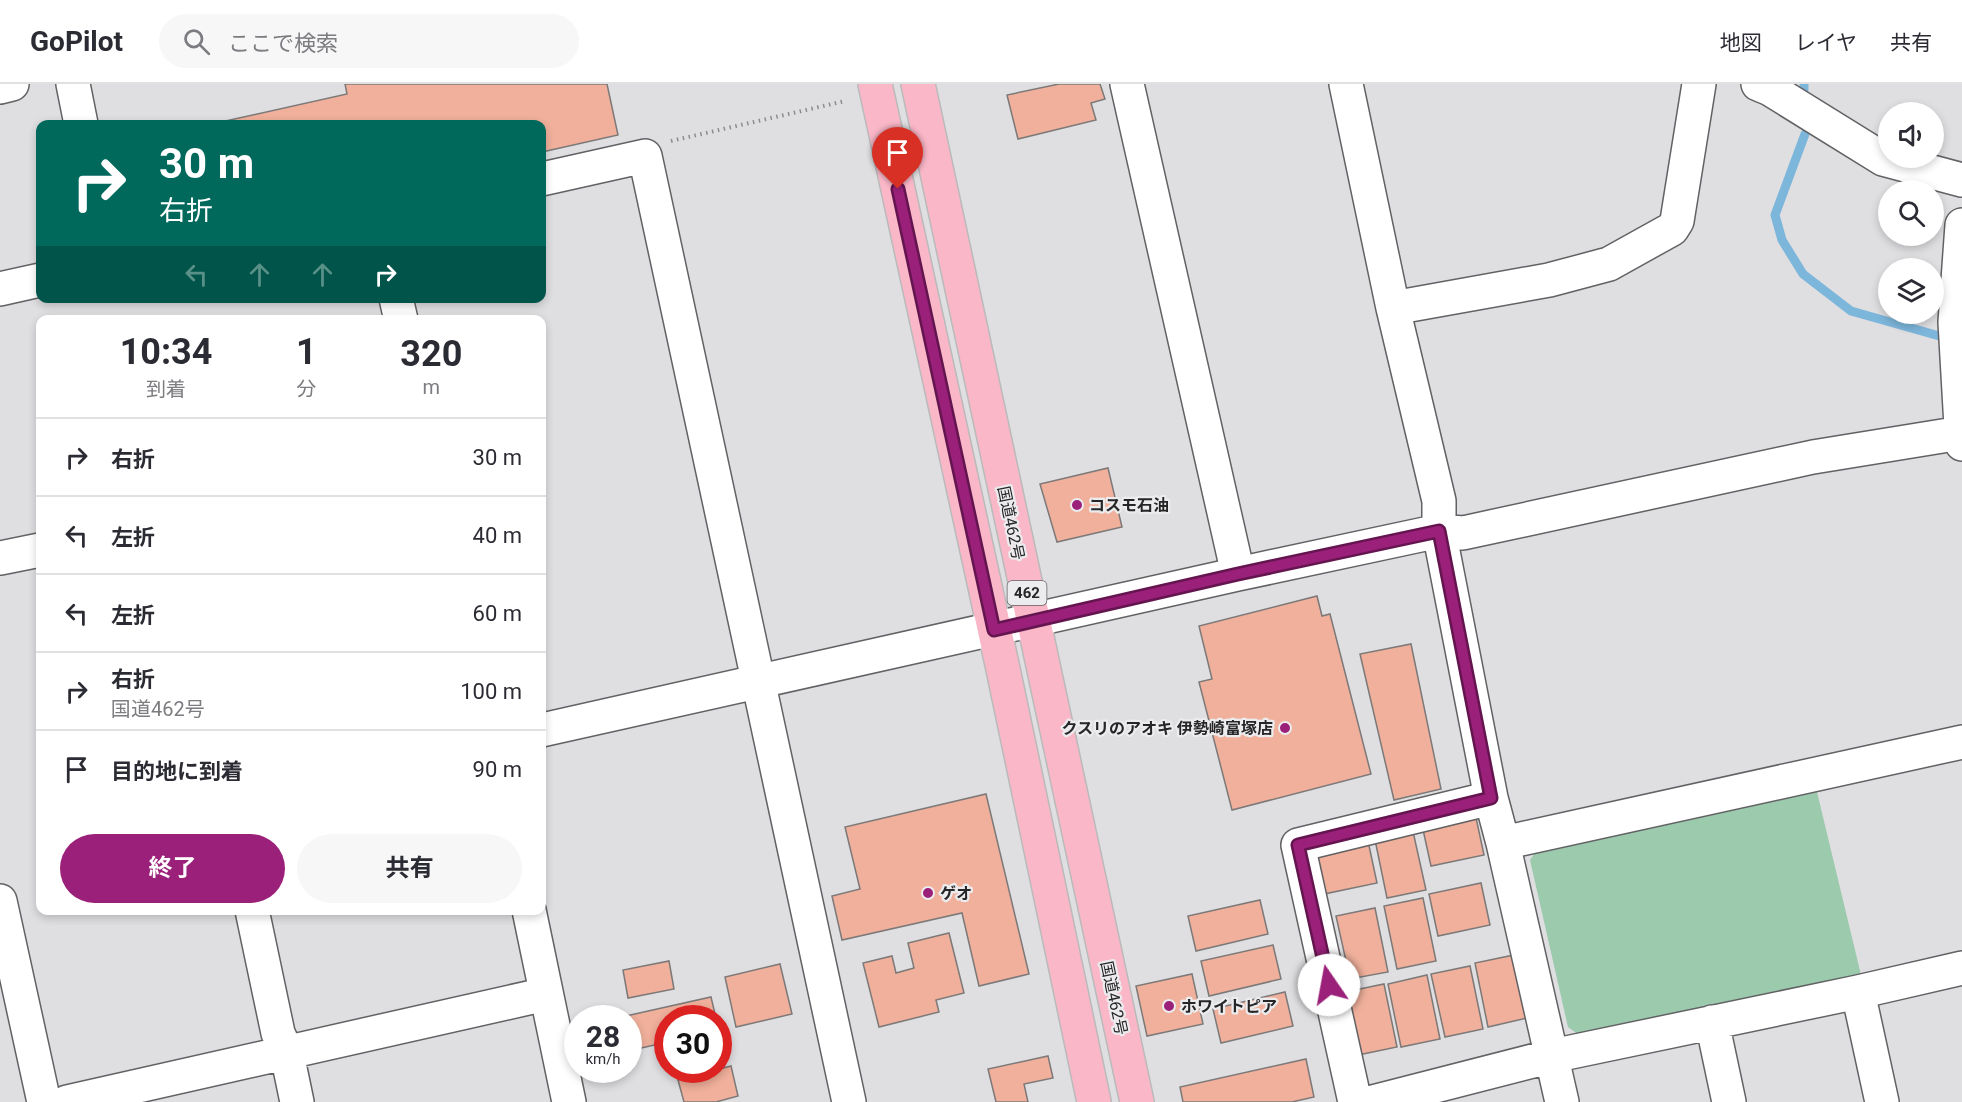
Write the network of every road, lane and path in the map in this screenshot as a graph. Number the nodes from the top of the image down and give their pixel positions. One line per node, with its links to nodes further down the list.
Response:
1 (12, 84): 8 (street)
2 (73, 84): 10 (street)
3 (918, 84): 23 (highway, 国道462号 / 462)
4 (1127, 84): 22 (street)
5 (1346, 84): 17 (street)
6 (1699, 84): 17 (street)
7 (1767, 86): 13 (street)
8 (0, 87)
9 (862, 92): 11 (path); 24 (highway, 462)
10 (80, 120)
11 (645, 156): 12 (street); 25 (street)
12 (546, 178)
13 (1962, 180)
14 (1962, 225): 18 (street)
15 (36, 281): 16 (street)
16 (0, 289)
17 (1393, 308): 19 (street)
18 (1961, 439): 19 (street)
19 (1439, 531): 22 (street); 28 (street)
20 (36, 551): 21 (street)
21 (0, 558)
22 (1238, 574): 23 (street)
23 (1032, 621): 24 (street); 45 (highway, 国道462号 / 462)
24 (994, 630): 25 (street); 44 (highway, 462)
25 (758, 681): 26 (street); 43 (street)
26 (546, 729)
27 (1962, 742): 29 (street)
28 (1491, 798): 29 (street); 46 (street)
29 (1503, 843): 38 (street)
30 (0, 901): 39 (street)
31 (253, 915): 37 (street)
32 (530, 915): 35 (street)
33 (1962, 968): 34 (street)
34 (1858, 992): 36 (street); 50 (street)
35 (546, 994): 37 (street); 42 (street)
36 (1712, 1022): 38 (street); 49 (street)
37 (287, 1054): 40 (street); 41 (street)
38 (1552, 1056): 47 (street); 48 (street)
39 (44, 1102)
40 (67, 1102)
41 (297, 1102)
42 (569, 1102)
43 (849, 1102)
44 (1094, 1102)
45 (1137, 1102)
46 (1355, 1102)
47 (1373, 1102)
48 (1562, 1102)
49 (1729, 1102)
50 (1882, 1102)

